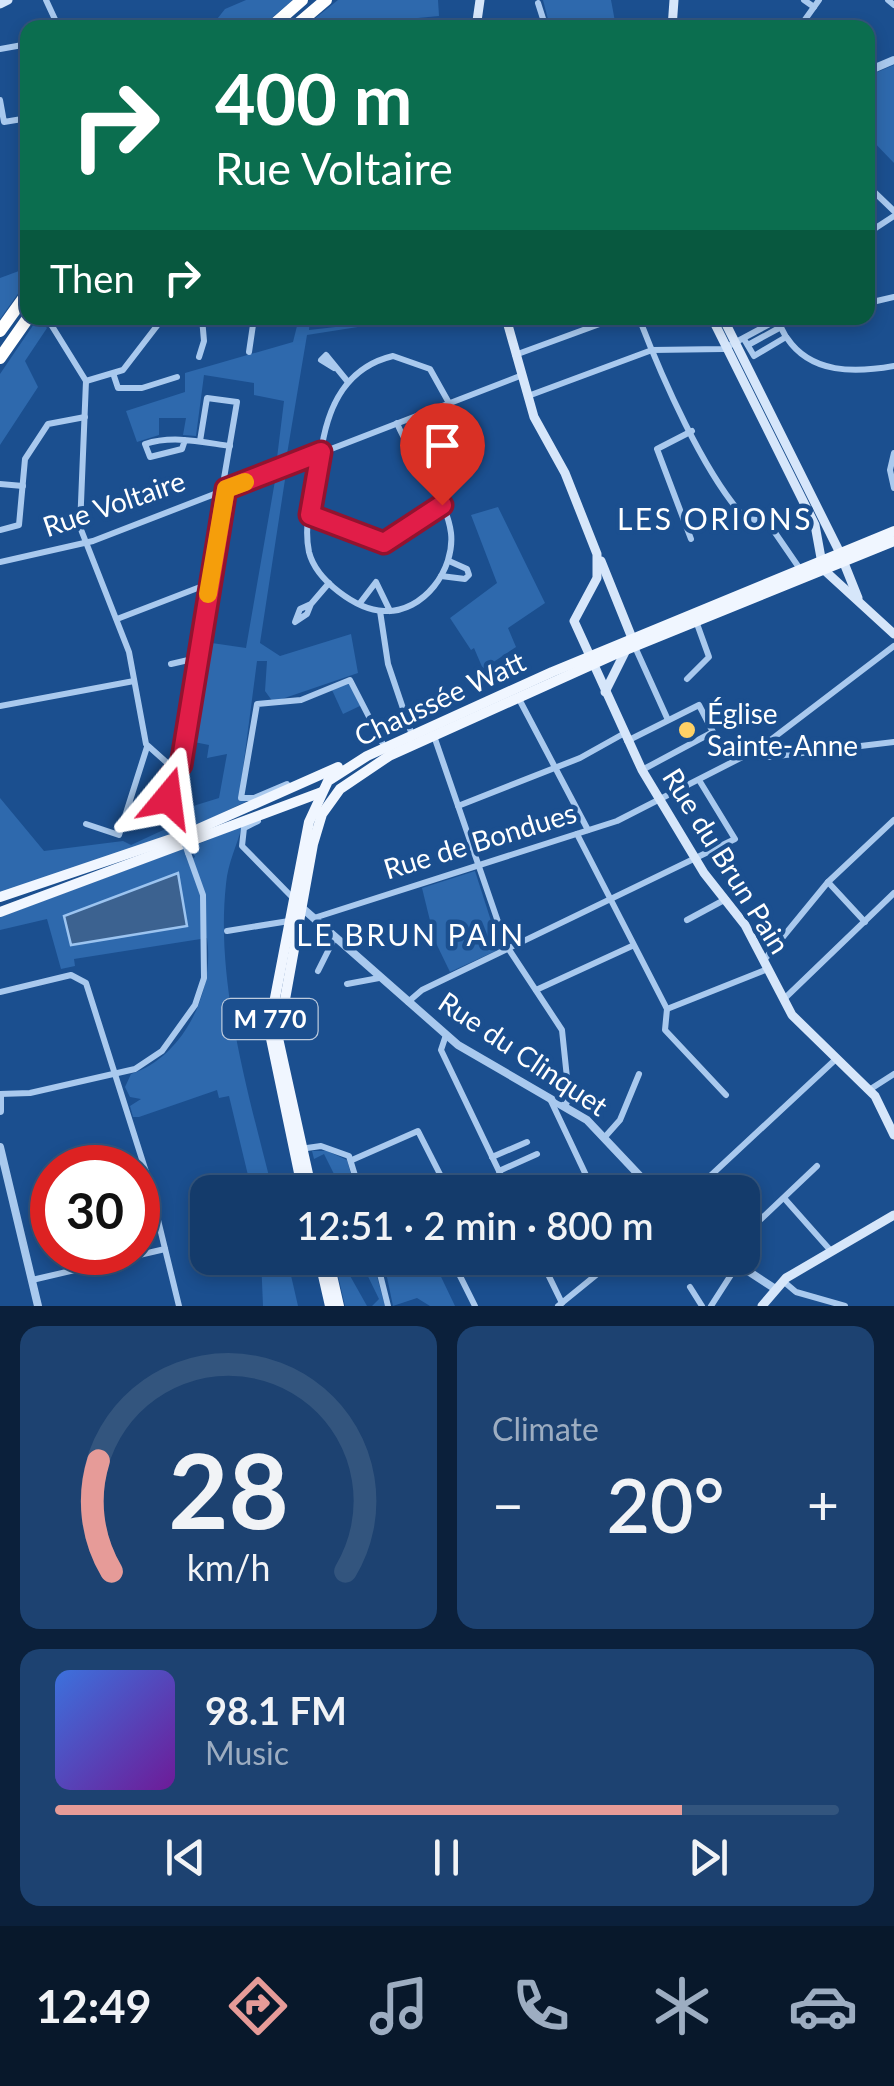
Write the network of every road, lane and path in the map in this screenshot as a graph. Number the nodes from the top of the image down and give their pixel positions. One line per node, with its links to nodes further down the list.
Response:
1 (8, 0): 6 (main road)
2 (302, 0): 8 (highway)
3 (326, 0): 9 (highway)
4 (804, 0): 7 (street)
5 (538, 3): 10 (street)
6 (0, 4)
7 (816, 4)
8 (279, 20)
9 (303, 20)
10 (543, 20)
11 (0, 100): 12 (street)
12 (20, 119)
13 (875, 194): 14 (street)
14 (894, 214)
15 (20, 303): 28 (highway)
16 (23, 325): 34 (highway)
17 (51, 325): 41 (street)
18 (158, 325): 38 (street)
19 (203, 325): 35 (street)
20 (253, 325): 32 (street)
21 (508, 325): 33 (main road, Rue du Brun Pain)
22 (597, 325): 33 (street)
23 (642, 325): 31 (street)
24 (719, 325): 30 (main road)
25 (727, 325): 30 (main road)
26 (773, 325): 30 (street)
27 (780, 325): 29 (street)
28 (0, 331)
29 (786, 337): 30 (street); 36 (street)
30 (739, 344): 31 (street); 65 (main road); 68 (main road)
31 (652, 350): 43 (street); 47 (street)
32 (249, 352)
33 (514, 355): 39 (main road, Rue du Brun Pain)
34 (0, 358)
35 (199, 358)
36 (894, 366)
37 (334, 368): 42 (street)
38 (114, 376): 40 (street); 41 (street)
39 (520, 376): 43 (main road, Rue du Brun Pain); 44 (street, Rue Voltaire)
40 (177, 377)
41 (86, 382): 45 (street)
42 (348, 382): 44 (street); 51 (street)
43 (527, 396): 64 (main road, Rue du Brun Pain)
44 (449, 403): 46 (street, Rue Voltaire)
45 (85, 417): 54 (street); 63 (street)
46 (397, 424): 51 (street, Rue Voltaire); 57 (street)
47 (692, 431): 61 (street); 69 (street)
48 (185, 440): 48 (street); 49 (street)
49 (200, 441): 50 (street); 50 (street)
50 (230, 446): 56 (street)
51 (321, 452): 56 (street, Rue Voltaire); 58 (street)
52 (894, 453): 55 (street)
53 (0, 484): 54 (street)
54 (23, 486): 59 (street)
55 (894, 488)
56 (224, 490): 63 (street, Rue Voltaire); 72 (street)
57 (442, 505): 58 (street); 66 (street)
58 (310, 515): 71 (street)
59 (0, 530)
60 (894, 531): 65 (main road, M 770)
61 (691, 540)
62 (894, 542): 65 (main road, M 770)
63 (86, 543): 67 (street, Rue Voltaire); 80 (street)
64 (597, 554): 73 (main road); 74 (main road, Rue du Brun Pain)
65 (841, 558): 68 (main road, M 770); 77 (main road)
66 (449, 561): 70 (street); 70 (street)
67 (0, 562)
68 (822, 566): 69 (main road, M 770); 77 (main road); 81 (main road, M 770)
69 (800, 570): 84 (main road, M 770)
70 (441, 576): 79 (street)
71 (329, 583): 75 (street); 76 (street)
72 (210, 584): 80 (street); 85 (street)
73 (610, 585): 74 (main road); 84 (main road)
74 (593, 588): 86 (main road, Rue du Brun Pain)
75 (360, 602): 78 (street); 79 (street)
76 (311, 604)
77 (861, 605): 82 (main road)
78 (380, 611): 79 (street); 95 (street)
79 (390, 611)
80 (117, 619): 89 (street)
81 (696, 621): 84 (main road, M 770); 88 (street)
82 (894, 634)
83 (894, 646): 99 (street, Rue de Bondues)
84 (624, 649): 86 (main road, M 770); 90 (main road); 93 (street)
85 (198, 658): 87 (street); 102 (street)
86 (588, 661): 90 (main road, Rue du Brun Pain); 91 (main road, Chaussée Watt / M 770); 95 (main road, Chaussée Watt / M 770)
87 (171, 664)
88 (688, 679)
89 (134, 681): 92 (street); 98 (street)
90 (604, 695): 96 (main road, Rue du Brun Pain)
91 (518, 697): 94 (main road, Chaussée Watt / M 770); 103 (street)
92 (0, 706)
93 (668, 720): 96 (street); 104 (street)
94 (434, 735): 100 (main road, Chaussée Watt / M 770); 110 (street)
95 (412, 736): 100 (main road, Chaussée Watt / M 770)
96 (625, 738): 103 (street); 104 (main road, Rue du Brun Pain)
97 (894, 742): 99 (street)
98 (147, 746): 102 (street); 115 (street)
99 (755, 751): 105 (street, Rue de Bondues)
100 (387, 752): 101 (main road, Chaussée Watt / M 770); 106 (street); 107 (main road, Chaussée Watt / M 770); 118 (main road, Chaussée Watt / M 770)
101 (367, 756): 106 (main road); 107 (main road, Chaussée Watt / M 770)
102 (176, 765): 109 (street); 147 (street, bridge)
103 (554, 767): 110 (street); 116 (street)
104 (642, 770): 108 (main road, Rue du Brun Pain)
105 (699, 780): 108 (street, Rue de Bondues); 119 (street)
106 (291, 786): 107 (main road); 123 (main road)
107 (317, 796): 111 (main road); 114 (main road, Chaussée Watt / M 770); 118 (main road, Chaussée Watt / M 770)
108 (659, 800): 116 (street, Rue de Bondues); 119 (main road, Rue du Brun Pain)
109 (187, 803)
110 (458, 806): 120 (street)
111 (267, 809): 114 (main road); 127 (main road)
112 (290, 812): 126 (street, Rue du Clinquet)
113 (894, 820): 121 (street)
114 (309, 822): 126 (main road, Chaussée Watt / M 770)
115 (86, 824)
116 (588, 830): 117 (street, Rue de Bondues)
117 (576, 834): 120 (street, Rue de Bondues); 125 (street)
118 (313, 844): 126 (main road, Chaussée Watt / M 770)
119 (696, 861): 124 (main road, Rue du Brun Pain); 125 (street)
120 (478, 864): 128 (street, Rue de Bondues); 135 (street)
121 (828, 882): 131 (street); 136 (street)
122 (894, 893): 131 (street)
123 (0, 897)
124 (726, 899): 129 (street); 136 (main road, Rue du Brun Pain)
125 (610, 902): 134 (street); 135 (street)
126 (297, 903): 128 (street, Rue du Clinquet); 130 (main road, Chaussée Watt / M 770); 161 (main road, Chaussée Watt / M 770)
127 (0, 912)
128 (312, 918): 133 (street, Rue du Clinquet)
129 (687, 920)
130 (289, 921): 132 (street); 161 (main road, Chaussée Watt / M 770)
131 (865, 922): 142 (street)
132 (227, 931)
133 (334, 939): 137 (street); 138 (street, Rue du Clinquet)
134 (632, 946): 140 (street); 144 (street)
135 (509, 950): 140 (street); 143 (street)
136 (766, 964): 142 (main road, Rue du Brun Pain); 144 (street)
137 (318, 971)
138 (379, 978): 139 (street); 143 (street, Rue du Clinquet)
139 (347, 984)
140 (536, 990): 155 (street)
141 (0, 992): 147 (street)
142 (783, 1000): 146 (main road, Rue du Brun Pain)
143 (408, 1002): 145 (street, Rue du Clinquet)
144 (667, 1009): 153 (street)
145 (446, 1035): 154 (street, Rue du Clinquet); 163 (street)
146 (836, 1060): 150 (main road, Rue du Brun Pain); 174 (street)
147 (115, 1074): 152 (street); 178 (street)
148 (639, 1074): 158 (street)
149 (894, 1074): 150 (street)
150 (869, 1090): 157 (main road, Rue du Brun Pain)
151 (0, 1094): 152 (street); 156 (street)
152 (30, 1094): 156 (street)
153 (726, 1095)
154 (551, 1100): 155 (street, Rue du Clinquet); 172 (street)
155 (565, 1107): 158 (street, Rue du Clinquet)
156 (1, 1109)
157 (894, 1136)
158 (604, 1138): 173 (street, Rue du Clinquet)
159 (526, 1142): 163 (street)
160 (0, 1146): 188 (street)
161 (298, 1150): 164 (street); 167 (main road, M 770); 168 (main road, M 770)
162 (537, 1154): 166 (street)
163 (492, 1157): 166 (street)
164 (352, 1160): 169 (street); 170 (street)
165 (817, 1166): 175 (street)
166 (499, 1171): 171 (street)
167 (301, 1175)
168 (306, 1175)
169 (356, 1175)
170 (440, 1175)
171 (500, 1175)
172 (586, 1175)
173 (639, 1175)
174 (711, 1175)
175 (784, 1198): 177 (street); 179 (street)
176 (894, 1214): 179 (main road)
177 (760, 1220)
178 (165, 1248): 188 (street); 194 (street)
179 (831, 1251): 189 (main road)
180 (323, 1275): 195 (main road)
181 (332, 1275): 196 (main road)
182 (380, 1275): 197 (street)
183 (460, 1275): 198 (street)
184 (547, 1275): 192 (street)
185 (597, 1275): 192 (street)
186 (731, 1275): 200 (street)
187 (754, 1275): 191 (street)
188 (32, 1280): 193 (street)
189 (783, 1280): 191 (main road); 202 (street)
190 (690, 1287): 199 (street)
191 (774, 1288): 201 (main road)
192 (560, 1304)
193 (38, 1306)
194 (179, 1306)
195 (330, 1306)
196 (339, 1306)
197 (388, 1306)
198 (475, 1306)
199 (702, 1306)
200 (710, 1306)
201 (762, 1306)
202 (845, 1306)

